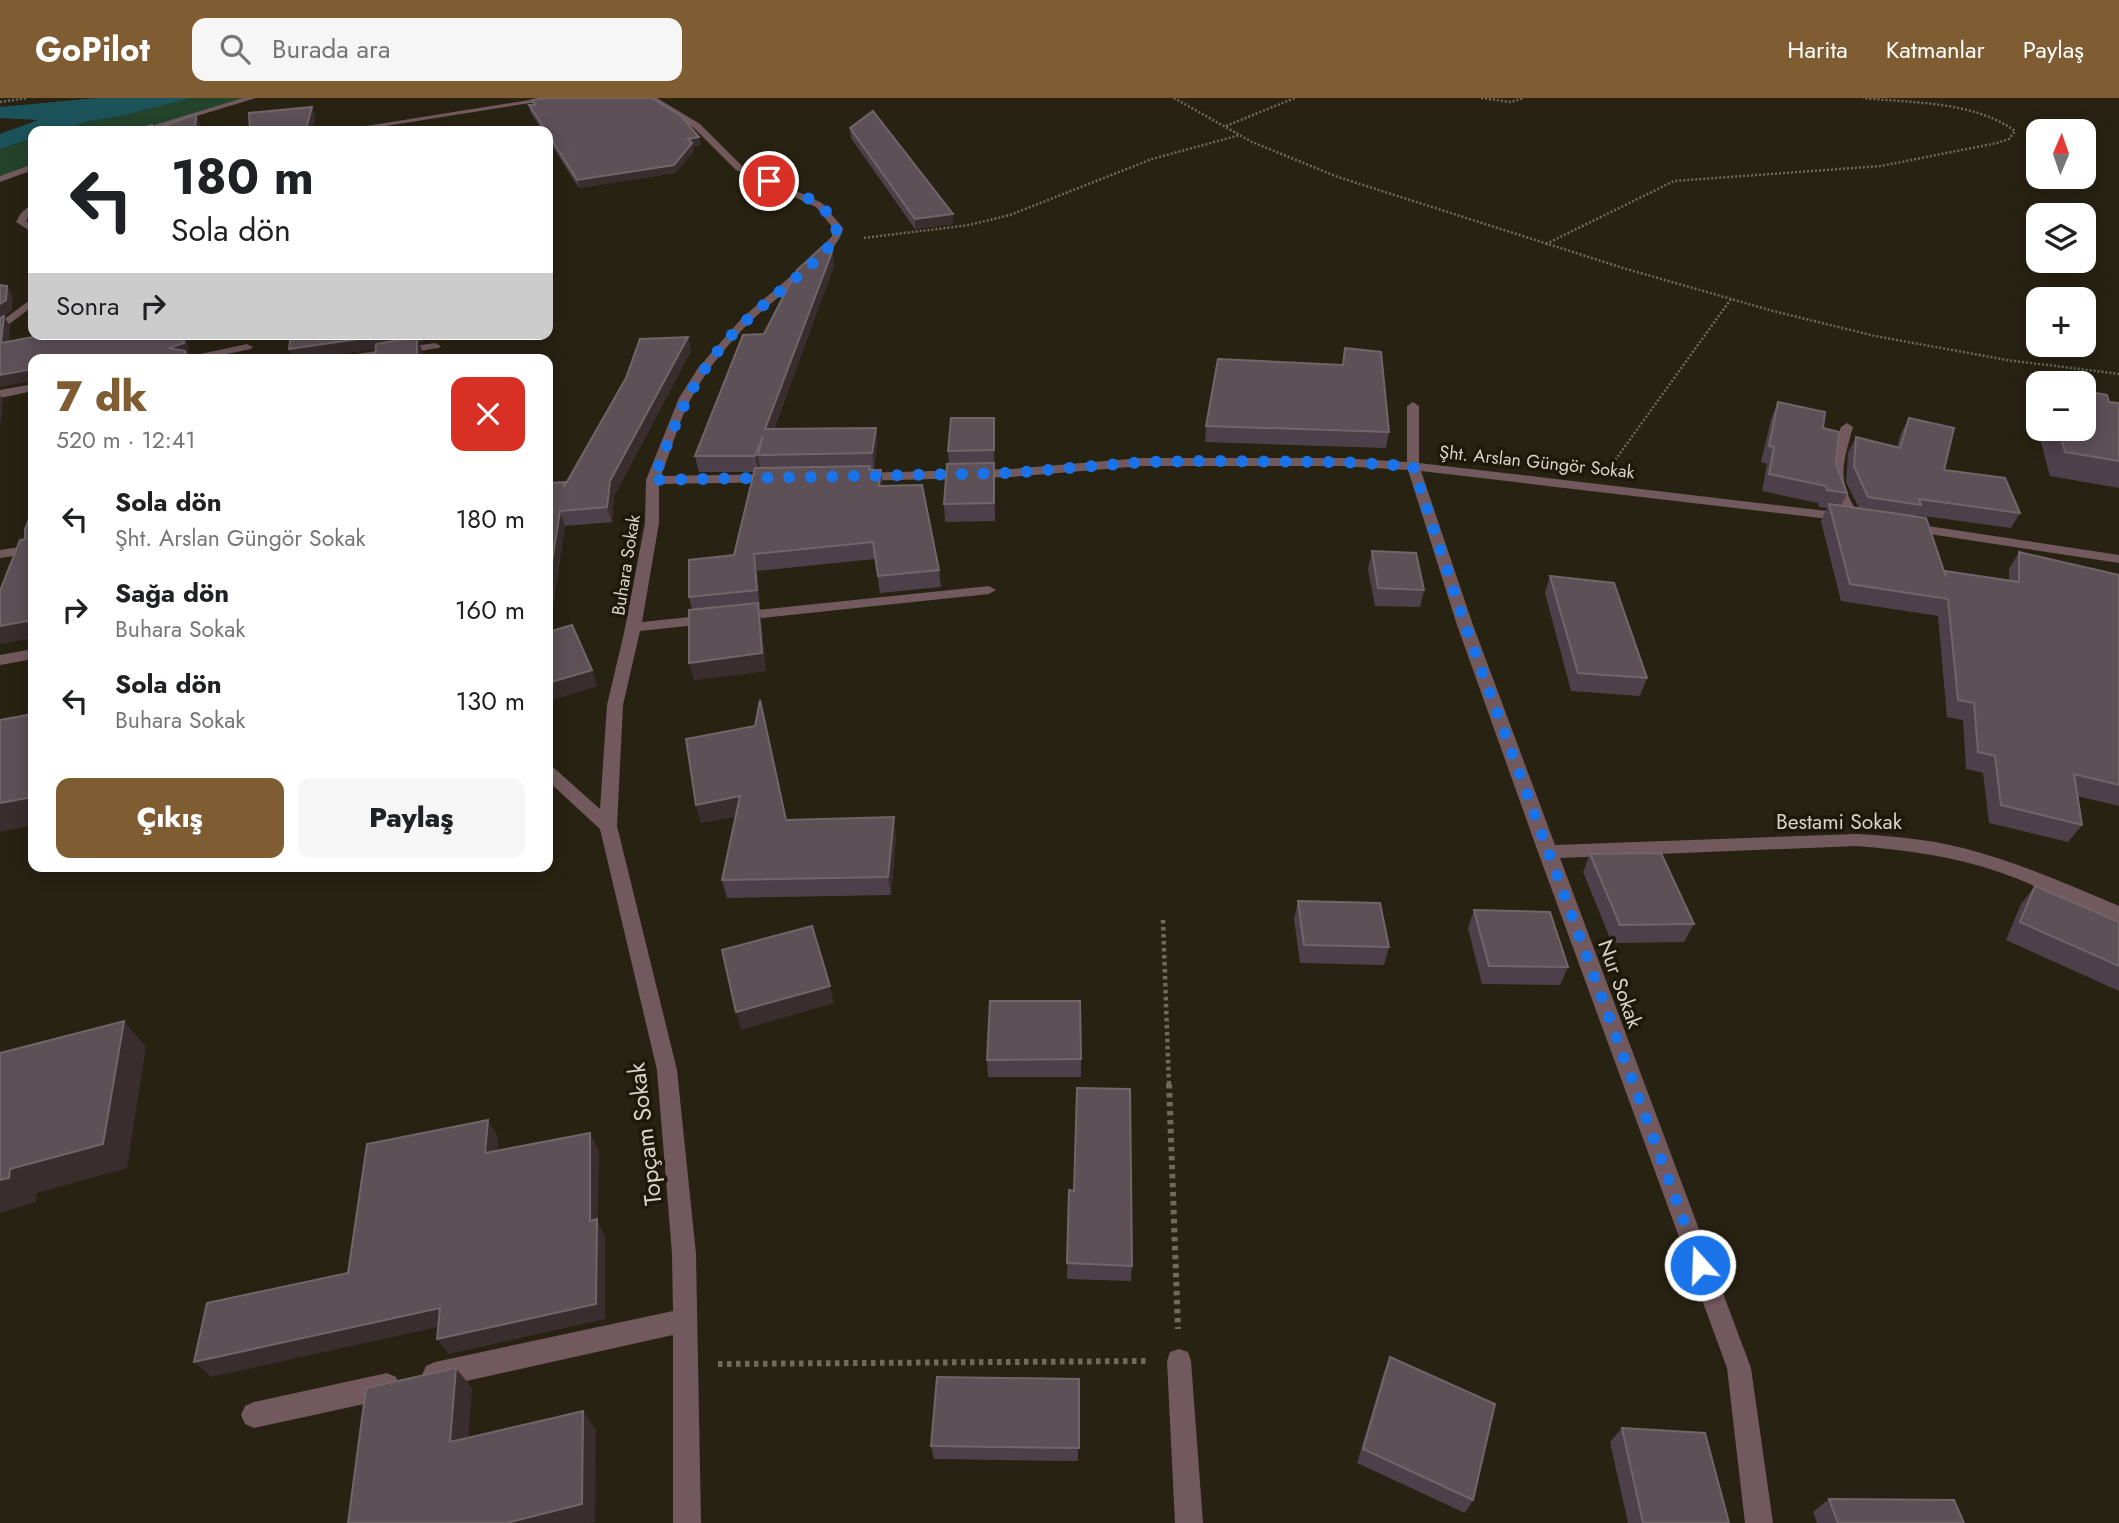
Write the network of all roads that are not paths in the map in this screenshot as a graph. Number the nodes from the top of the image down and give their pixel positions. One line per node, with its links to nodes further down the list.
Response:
1 (252, 98): 4 (street)
2 (558, 98): 5 (street)
3 (651, 98): 23 (street, Buhara Sokak)
4 (156, 126)
5 (372, 126)
6 (28, 169): 7 (street)
7 (0, 179)
8 (28, 211): 9 (street)
9 (28, 227)
10 (28, 305): 11 (street)
11 (0, 328)
12 (247, 346): 14 (street)
13 (435, 346): 15 (street)
14 (208, 354)
15 (377, 354)
16 (28, 388): 17 (street)
17 (0, 394)
18 (1413, 406): 20 (street, Nur Sokak)
19 (1847, 427): 20 (street, Şht. Arslan Güngör Sokak)
20 (1413, 466): 21 (street, Şht. Arslan Güngör Sokak); 34 (street, Nur Sokak)
21 (849, 477)
22 (793, 478): 23 (street)
23 (653, 480): 29 (street, Buhara Sokak)
24 (1894, 524): 27 (street)
25 (28, 550): 26 (street)
26 (0, 554)
27 (2119, 559)
28 (989, 590): 29 (street)
29 (633, 627): 33 (street, Buhara Sokak)
30 (28, 655): 31 (street)
31 (0, 660)
32 (553, 776): 33 (street)
33 (608, 826): 36 (street, Topçam Sokak)
34 (1547, 852): 35 (street, Bestami Sokak); 41 (street, Nur Sokak)
35 (2119, 914)
36 (685, 1320): 38 (street); 39 (street, Topçam Sokak)
37 (1179, 1361): 40 (street)
38 (254, 1415)
39 (687, 1523)
40 (1189, 1523)
41 (1759, 1523)

